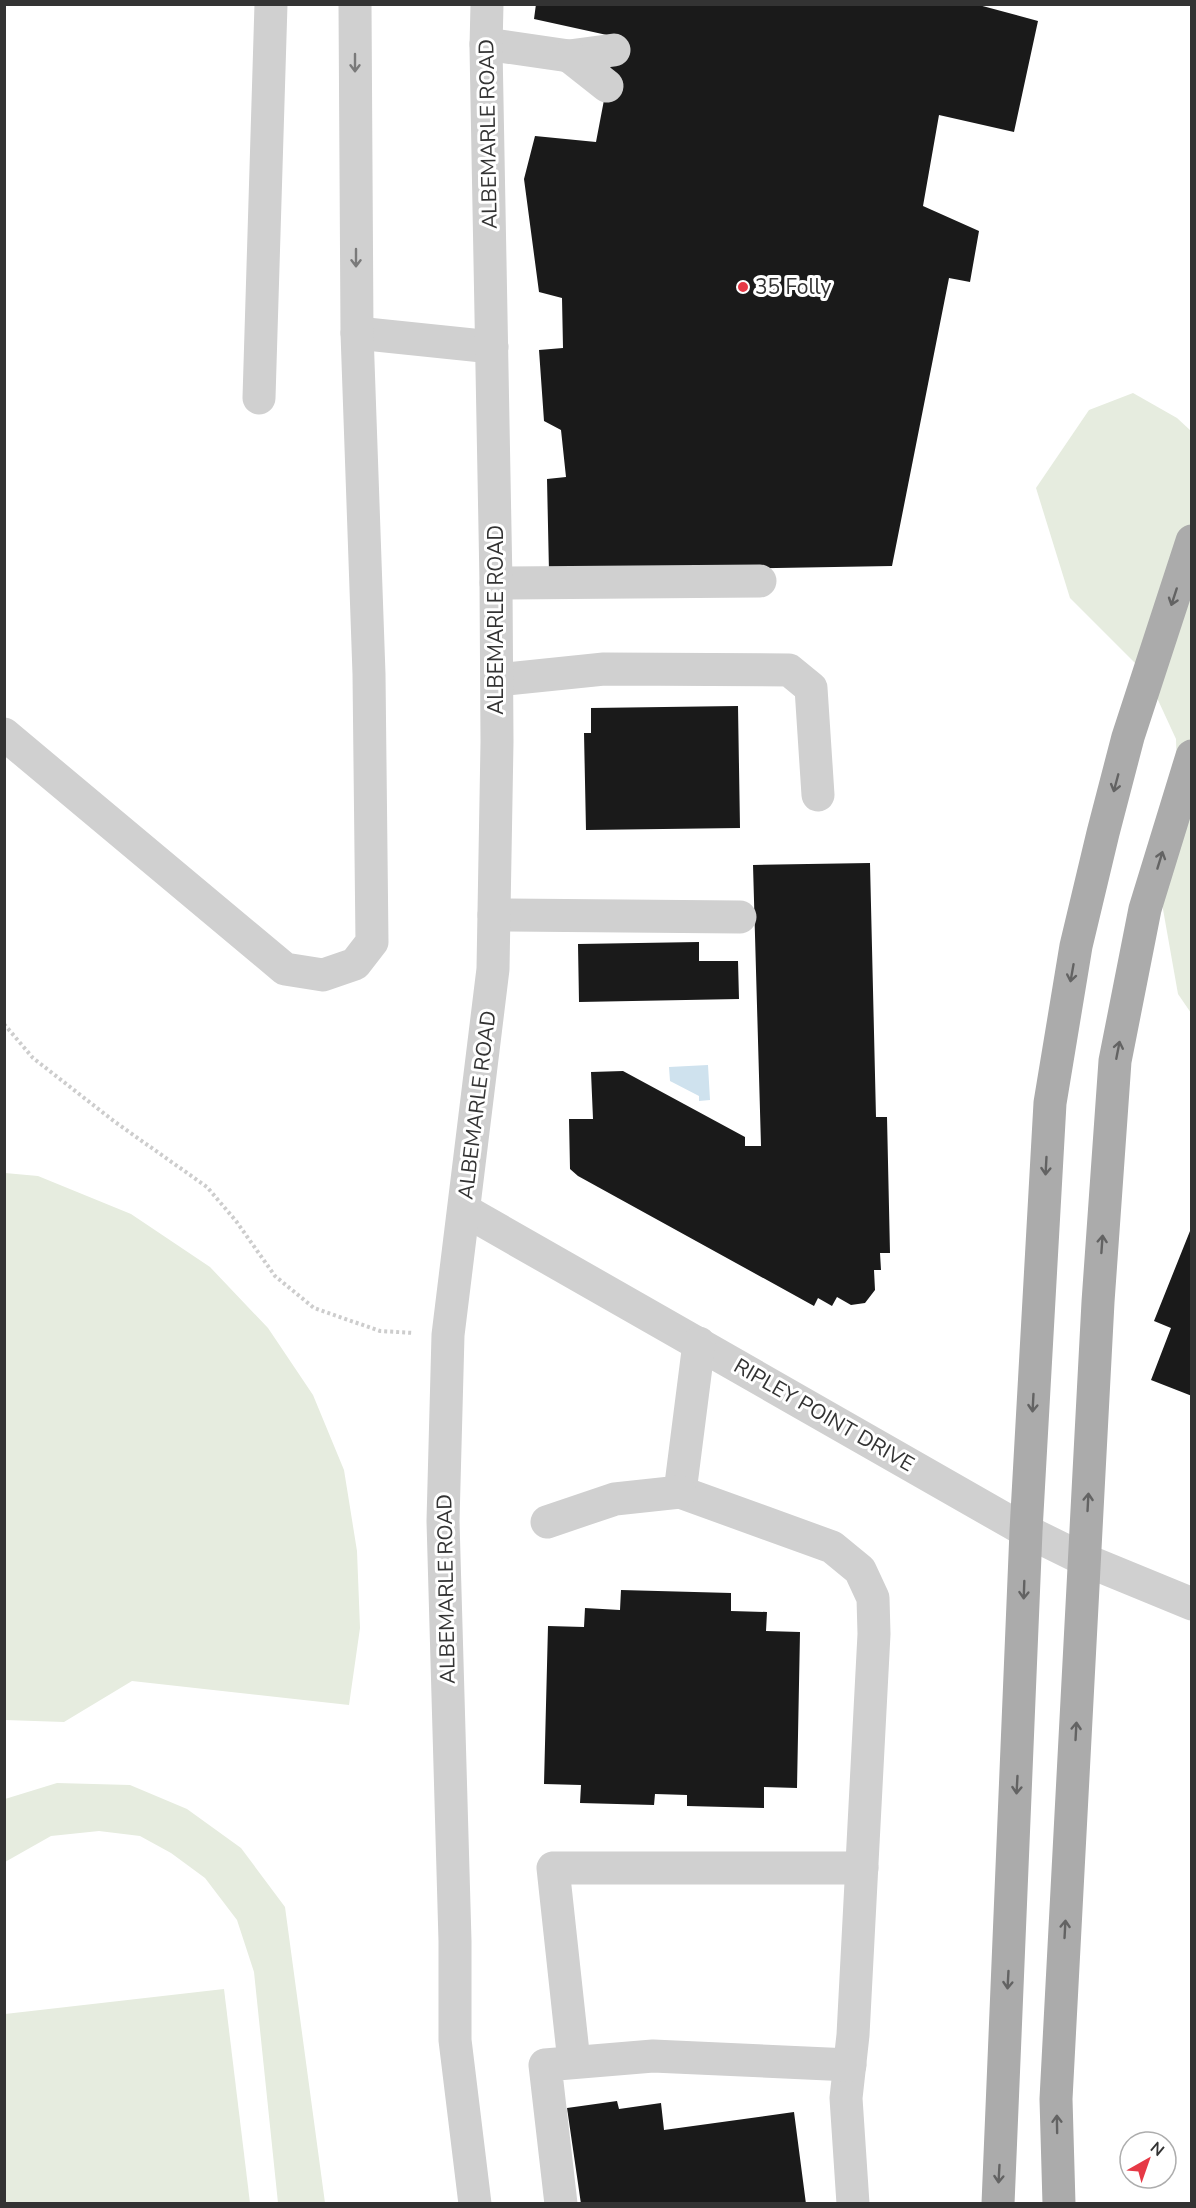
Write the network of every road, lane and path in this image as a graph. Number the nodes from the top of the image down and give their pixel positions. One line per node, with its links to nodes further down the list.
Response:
1 (271, 4): 10 (street)
2 (354, 4): 8 (street, one-way to 8)
3 (487, 4): 4 (street, ALBEMARLE ROAD)
4 (486, 44): 6 (street); 9 (street, ALBEMARLE ROAD)
5 (614, 50): 6 (street)
6 (569, 56): 7 (street)
7 (607, 86)
8 (357, 333): 9 (street); 15 (street)
9 (492, 347): 13 (street, ALBEMARLE ROAD)
10 (259, 398)
11 (1191, 541): 26 (main road, one-way to 26)
12 (760, 581): 13 (street)
13 (496, 583): 14 (street, ALBEMARLE ROAD)
14 (497, 680): 17 (street); 18 (street, ALBEMARLE ROAD)
15 (4, 734)
16 (1191, 756): 27 (main road, one-way to 16)
17 (818, 795)
18 (494, 915): 19 (street); 21 (street, ALBEMARLE ROAD)
19 (740, 917)
20 (4, 1024): 22 (path)
21 (464, 1210): 22 (street, ALBEMARLE ROAD); 23 (street, RIPLEY POINT DRIVE)
22 (448, 1335): 32 (street, ALBEMARLE ROAD)
23 (699, 1343): 24 (street); 26 (street, RIPLEY POINT DRIVE)
24 (680, 1492): 25 (street); 29 (street)
25 (547, 1522)
26 (1026, 1531): 27 (street, RIPLEY POINT DRIVE); 35 (main road, one-way to 35)
27 (1085, 1560): 28 (street, RIPLEY POINT DRIVE); 36 (main road, one-way to 27)
28 (1191, 1604)
29 (862, 1868): 30 (street); 31 (street)
30 (574, 2062): 31 (street); 33 (street)
31 (850, 2066): 34 (street)
32 (475, 2204)
33 (561, 2204)
34 (853, 2204)
35 (998, 2204)
36 (1059, 2204)

